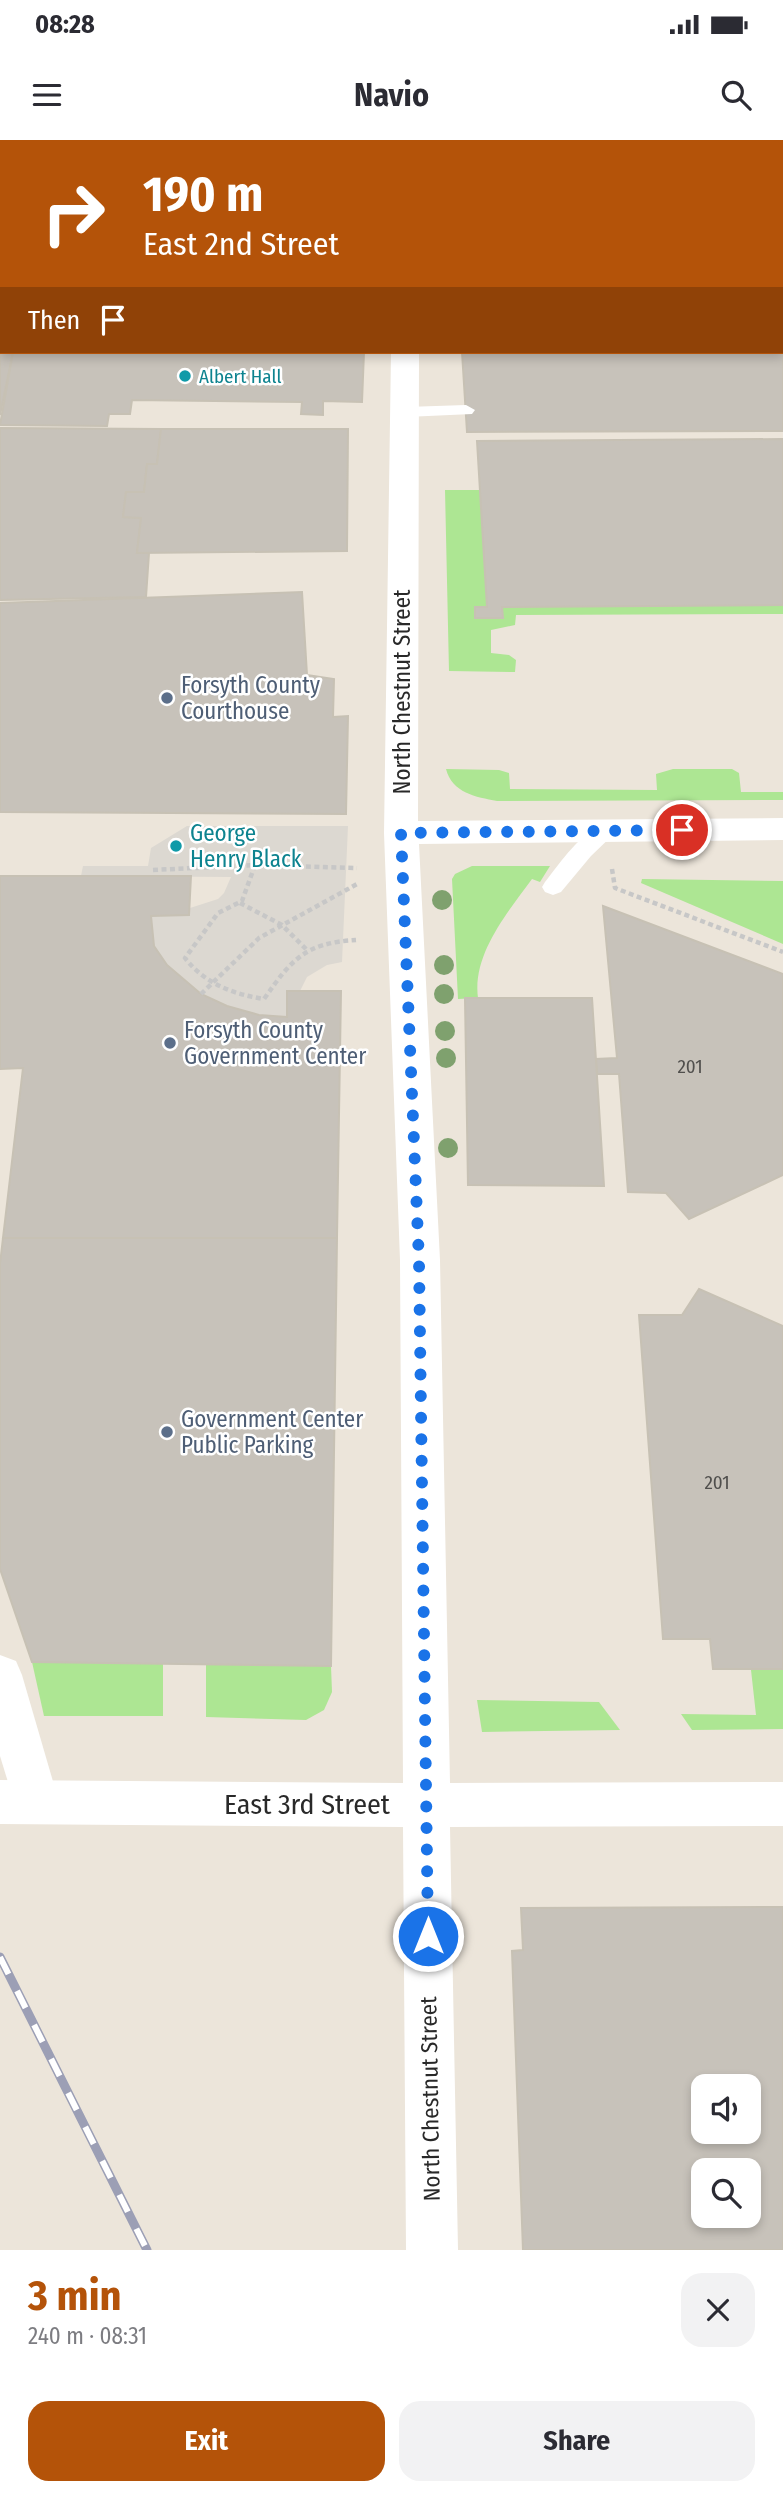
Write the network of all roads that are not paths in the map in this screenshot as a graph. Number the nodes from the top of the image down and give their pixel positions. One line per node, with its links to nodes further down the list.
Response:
1 (405, 354): 3 (street, North Chestnut Street)
2 (465, 405): 3 (lane)
3 (405, 406): 5 (street, North Chestnut Street)
4 (783, 829): 6 (street)
5 (401, 833): 6 (street); 11 (street, North Chestnut Street)
6 (608, 846): 7 (lane)
7 (553, 887)
8 (0, 1675): 9 (street)
9 (18, 1802): 11 (street, East 3rd Street)
10 (783, 1804): 11 (street, East 3rd Street)
11 (426, 1805): 12 (street, North Chestnut Street)
12 (432, 2250)

